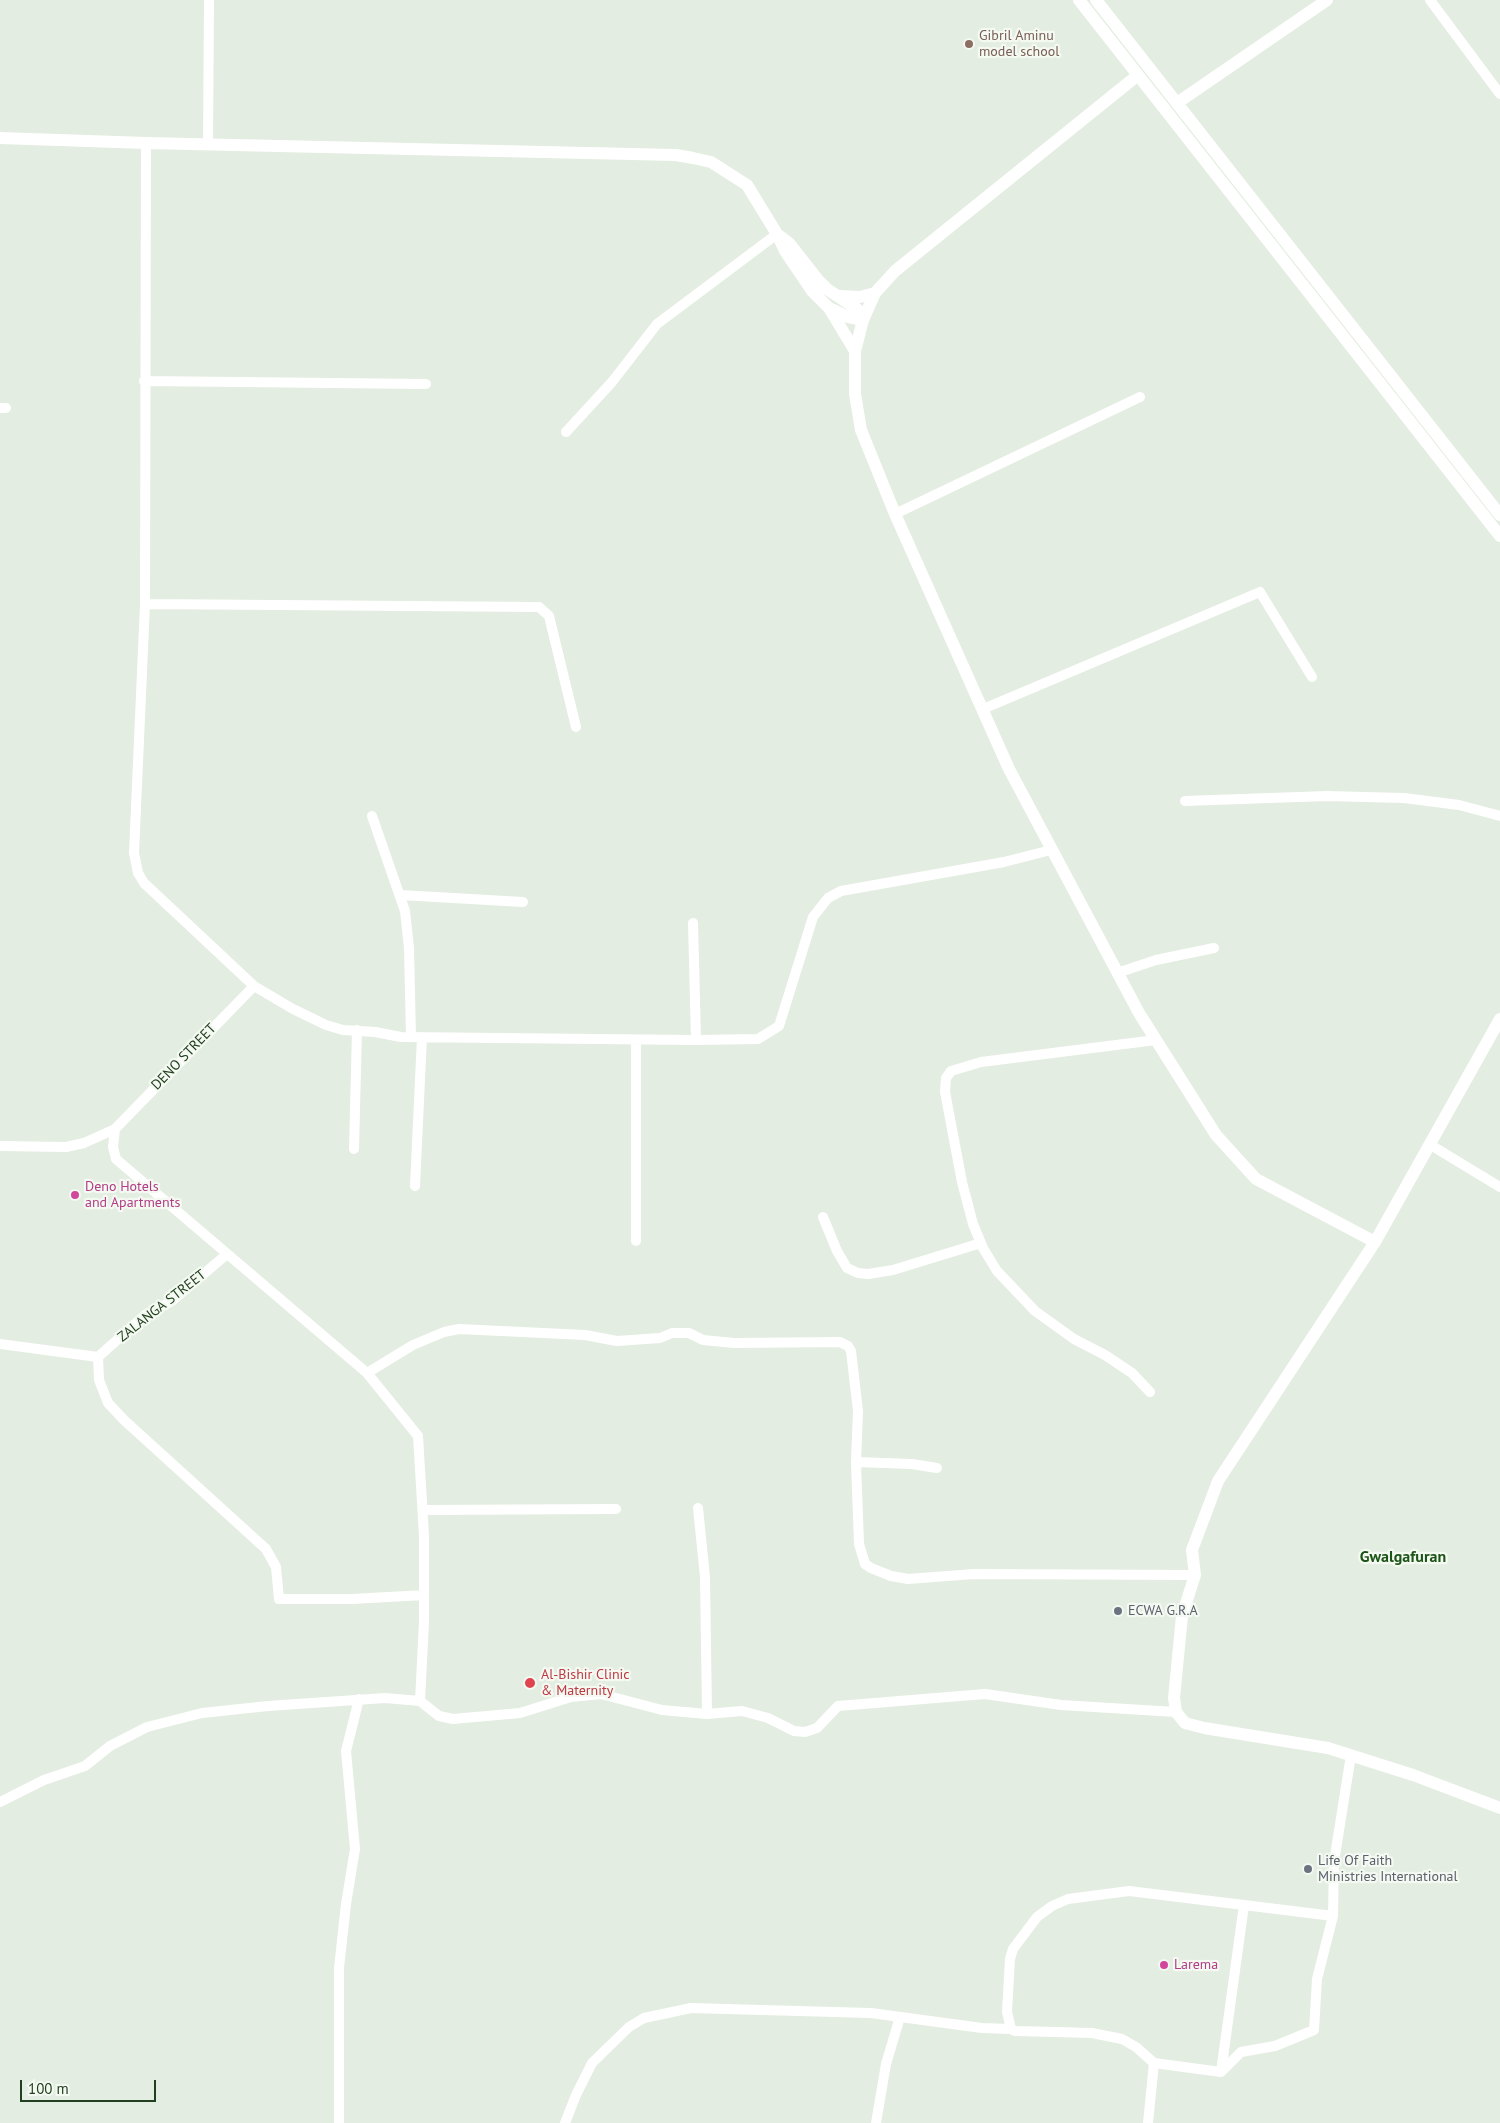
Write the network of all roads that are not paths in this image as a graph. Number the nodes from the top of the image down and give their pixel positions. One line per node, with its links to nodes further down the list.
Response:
1 (209, 0): 11 (street)
2 (1079, 0): 6 (street)
3 (1096, 0): 8 (street)
4 (1327, 0): 8 (street)
5 (1430, 0): 7 (street)
6 (1138, 75): 13 (street); 15 (street)
7 (1500, 94)
8 (1177, 103): 12 (street)
9 (0, 138): 10 (street)
10 (146, 144): 11 (street); 20 (street)
11 (208, 144): 14 (street)
12 (1266, 216): 13 (street); 25 (street)
13 (1254, 223): 26 (street)
14 (777, 234): 16 (street); 17 (street); 23 (street)
15 (875, 293): 16 (street); 18 (street)
16 (840, 296): 18 (street)
17 (829, 308): 18 (street); 19 (street)
18 (863, 320): 19 (street)
19 (855, 351): 24 (street)
20 (144, 381): 21 (street); 27 (street)
21 (426, 384)
22 (1140, 397): 24 (street)
23 (566, 432)
24 (895, 514): 29 (street)
25 (1500, 515)
26 (1500, 536)
27 (145, 604): 30 (street); 40 (street)
28 (1312, 677): 29 (street)
29 (983, 709): 34 (street)
30 (576, 727)
31 (1186, 801): 33 (street)
32 (372, 816): 35 (street)
33 (1500, 816)
34 (1051, 850): 39 (street); 45 (street)
35 (400, 895): 36 (street); 43 (street)
36 (523, 902)
37 (693, 923): 45 (street)
38 (1214, 948): 39 (street)
39 (1117, 973): 46 (street)
40 (254, 986): 42 (street); 47 (street, DENO STREET)
41 (1500, 1019): 48 (street)
42 (357, 1030): 43 (street); 50 (street)
43 (416, 1037): 44 (street); 51 (street)
44 (636, 1040): 45 (street); 54 (street)
45 (696, 1040)
46 (1156, 1040): 55 (street); 56 (street)
47 (115, 1128): 49 (street, DENO STREET); 57 (street)
48 (1429, 1144): 52 (street); 55 (street)
49 (0, 1146)
50 (354, 1149)
51 (415, 1186)
52 (1500, 1187)
53 (823, 1217): 56 (street)
54 (636, 1241)
55 (1375, 1242): 67 (street)
56 (981, 1243): 61 (street)
57 (227, 1254): 59 (street, ZALANGA STREET); 60 (street)
58 (0, 1344): 59 (street)
59 (98, 1357): 68 (street)
60 (367, 1373): 62 (street); 66 (street)
61 (1150, 1392)
62 (856, 1462): 63 (street); 67 (street)
63 (937, 1468)
64 (698, 1508): 72 (street)
65 (616, 1509): 66 (street)
66 (423, 1510): 68 (street)
67 (1195, 1575): 71 (street)
68 (424, 1595): 70 (street)
69 (359, 1699): 70 (street); 74 (street); 82 (street)
70 (420, 1701): 72 (street)
71 (1176, 1712): 72 (street); 73 (street)
72 (707, 1714)
73 (1351, 1756): 75 (street); 77 (street)
74 (0, 1802)
75 (1500, 1808)
76 (1244, 1905): 77 (street); 79 (street); 81 (street)
77 (1333, 1916): 81 (street)
78 (900, 2017): 79 (street); 83 (street); 84 (street)
79 (1011, 2028): 80 (street)
80 (1154, 2063): 81 (street); 85 (street)
81 (1220, 2072)
82 (339, 2123)
83 (565, 2123)
84 (876, 2123)
85 (1148, 2123)

